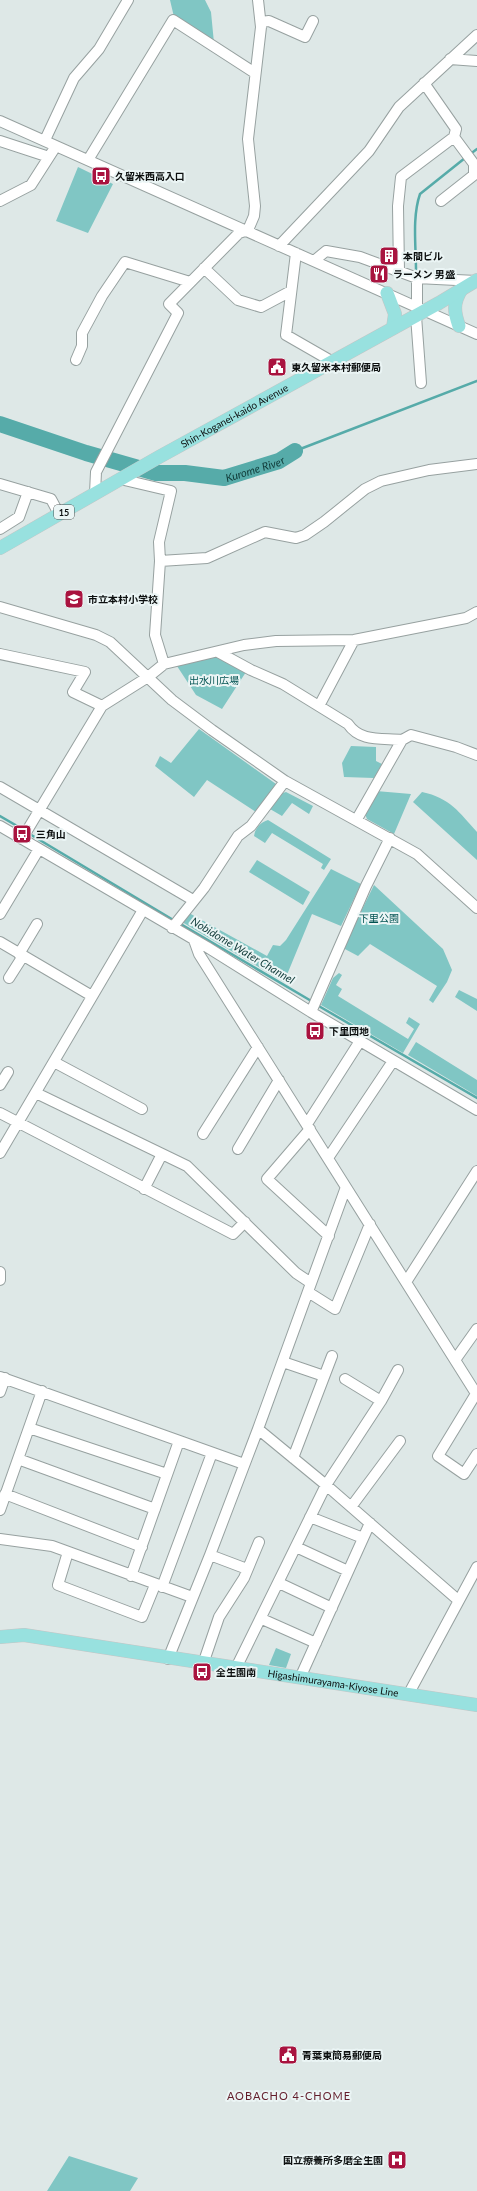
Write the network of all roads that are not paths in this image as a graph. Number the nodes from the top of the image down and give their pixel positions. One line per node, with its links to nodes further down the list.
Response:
1 (128, 0): 12 (street)
2 (258, 0): 4 (street)
3 (313, 21): 4 (street)
4 (261, 22): 8 (street)
5 (477, 35): 6 (street)
6 (450, 59): 7 (street); 9 (street)
7 (477, 61)
8 (255, 73): 16 (street); 19 (street)
9 (424, 83): 11 (street); 20 (street)
10 (0, 121): 12 (street)
11 (454, 137): 18 (street); 24 (street)
12 (45, 140): 14 (street)
13 (0, 141): 15 (street)
14 (56, 146): 15 (street); 16 (street)
15 (49, 157): 17 (street)
16 (88, 160): 19 (street)
17 (0, 201)
18 (441, 201)
19 (248, 230): 20 (street); 23 (street)
20 (279, 246): 21 (street)
21 (296, 254): 22 (street); 29 (street)
22 (314, 261): 24 (street); 30 (street)
23 (204, 268): 27 (street); 29 (street)
24 (399, 272): 25 (street)
25 (416, 278): 26 (street); 31 (street)
26 (476, 281): 28 (main road, Shin-Koganei-kaido Avenue / 15)
27 (190, 282): 35 (street); 42 (street)
28 (461, 290): 31 (main road, Shin-Koganei-kaido Avenue / 15); 32 (main road)
29 (291, 291): 36 (street)
30 (386, 293): 31 (street); 33 (main road)
31 (420, 311): 32 (street); 33 (main road, Shin-Koganei-kaido Avenue / 15); 37 (street)
32 (460, 326): 34 (street)
33 (393, 328): 36 (main road, Shin-Koganei-kaido Avenue / 15)
34 (477, 334)
35 (76, 360)
36 (333, 362): 39 (main road, Shin-Koganei-kaido Avenue / 15)
37 (421, 383)
38 (477, 464): 46 (street)
39 (124, 477): 42 (main road, 15); 46 (street)
40 (0, 484): 41 (street)
41 (28, 492): 43 (street); 44 (street)
42 (95, 493): 43 (main road, 15)
43 (59, 514): 45 (main road, 15)
44 (0, 529)
45 (0, 548)
46 (160, 561): 52 (street)
47 (0, 607): 53 (street)
48 (477, 612): 49 (street)
49 (354, 640): 50 (street); 55 (street)
50 (218, 652): 52 (street); 55 (street)
51 (0, 654): 54 (street)
52 (164, 664): 53 (street)
53 (148, 677): 54 (street); 58 (street)
54 (102, 706): 60 (street)
55 (319, 706): 56 (street)
56 (402, 740): 57 (street); 61 (street)
57 (477, 755)
58 (285, 781): 61 (street); 67 (street)
59 (0, 787): 60 (street)
60 (40, 810): 63 (street); 67 (street)
61 (357, 819): 65 (street)
62 (3, 828): 63 (street); 64 (street)
63 (25, 834): 66 (street)
64 (0, 838)
65 (390, 838): 68 (street); 78 (street)
66 (39, 849): 69 (street); 70 (street)
67 (193, 900): 72 (street)
68 (477, 908)
69 (143, 910): 72 (street); 77 (street)
70 (0, 914)
71 (37, 924): 75 (street)
72 (175, 924): 73 (street)
73 (194, 940): 78 (street); 80 (street)
74 (0, 942): 75 (street)
75 (21, 955): 76 (street); 77 (street)
76 (9, 978)
77 (92, 996): 82 (street)
78 (313, 1006): 79 (street)
79 (360, 1041): 81 (street); 91 (street)
80 (258, 1046): 84 (street); 92 (street)
81 (393, 1061): 88 (street); 96 (street)
82 (54, 1062): 86 (street); 87 (street)
83 (8, 1072): 85 (street)
84 (279, 1080): 91 (street); 93 (street)
85 (0, 1085)
86 (36, 1093): 90 (street); 95 (street)
87 (142, 1109)
88 (477, 1110)
89 (0, 1114): 90 (street)
90 (18, 1123): 94 (street); 99 (street)
91 (308, 1126): 96 (street); 102 (street)
92 (203, 1134)
93 (238, 1149)
94 (0, 1153)
95 (162, 1154): 99 (street); 100 (street)
96 (328, 1158): 98 (street)
97 (477, 1171): 105 (street)
98 (346, 1187): 101 (street); 102 (street)
99 (144, 1189): 100 (street)
100 (244, 1222): 106 (street)
101 (370, 1224): 105 (street); 106 (street)
102 (329, 1236): 106 (street)
103 (0, 1272): 104 (street)
104 (0, 1280)
105 (406, 1282): 109 (street)
106 (310, 1287): 110 (street)
107 (477, 1329): 109 (street)
108 (332, 1356): 112 (street)
109 (455, 1360): 117 (street)
110 (283, 1362): 112 (street); 120 (street)
111 (398, 1370): 118 (street)
112 (324, 1376): 125 (street)
113 (3, 1377): 115 (street); 116 (street)
114 (345, 1379): 118 (street)
115 (42, 1390): 119 (street); 121 (street)
116 (0, 1392)
117 (477, 1393): 124 (street)
118 (381, 1401): 129 (street)
119 (29, 1428): 126 (street); 128 (street)
120 (258, 1429): 125 (street); 127 (street)
121 (179, 1441): 123 (street); 128 (street)
122 (400, 1441): 131 (street)
123 (212, 1453): 127 (street); 149 (street)
124 (477, 1454)
125 (293, 1458): 129 (street)
126 (18, 1459): 130 (street); 132 (street)
127 (244, 1464): 142 (street)
128 (167, 1474): 132 (street)
129 (326, 1485): 131 (street); 134 (street)
130 (5, 1494): 133 (street); 139 (street)
131 (352, 1507): 135 (street)
132 (155, 1509): 139 (street)
133 (0, 1510)
134 (310, 1517): 136 (street); 140 (street)
135 (370, 1523): 136 (street); 151 (street)
136 (363, 1538): 145 (street)
137 (0, 1540): 141 (street)
138 (259, 1542): 144 (street)
139 (142, 1547): 146 (street)
140 (296, 1547): 145 (street); 147 (street)
141 (68, 1552): 146 (street); 149 (street)
142 (210, 1555): 144 (street); 150 (street)
143 (477, 1567): 148 (street)
144 (247, 1569): 157 (street)
145 (348, 1571): 152 (street)
146 (131, 1576): 149 (street)
147 (279, 1583): 152 (street); 153 (street)
148 (473, 1584): 151 (street)
149 (158, 1586): 150 (street)
150 (192, 1597): 156 (street)
151 (458, 1600): 160 (street)
152 (332, 1608): 155 (street)
153 (262, 1619): 155 (street); 158 (street)
154 (0, 1637): 156 (main road, Higashimurayama-Kiyose Line)
155 (316, 1643): 159 (street)
156 (168, 1659): 157 (main road, Higashimurayama-Kiyose Line)
157 (203, 1664): 158 (main road, Higashimurayama-Kiyose Line)
158 (236, 1668): 159 (main road, Higashimurayama-Kiyose Line)
159 (300, 1678): 160 (main road, Higashimurayama-Kiyose Line)
160 (408, 1695): 161 (main road, Higashimurayama-Kiyose Line)
161 (477, 1705)

